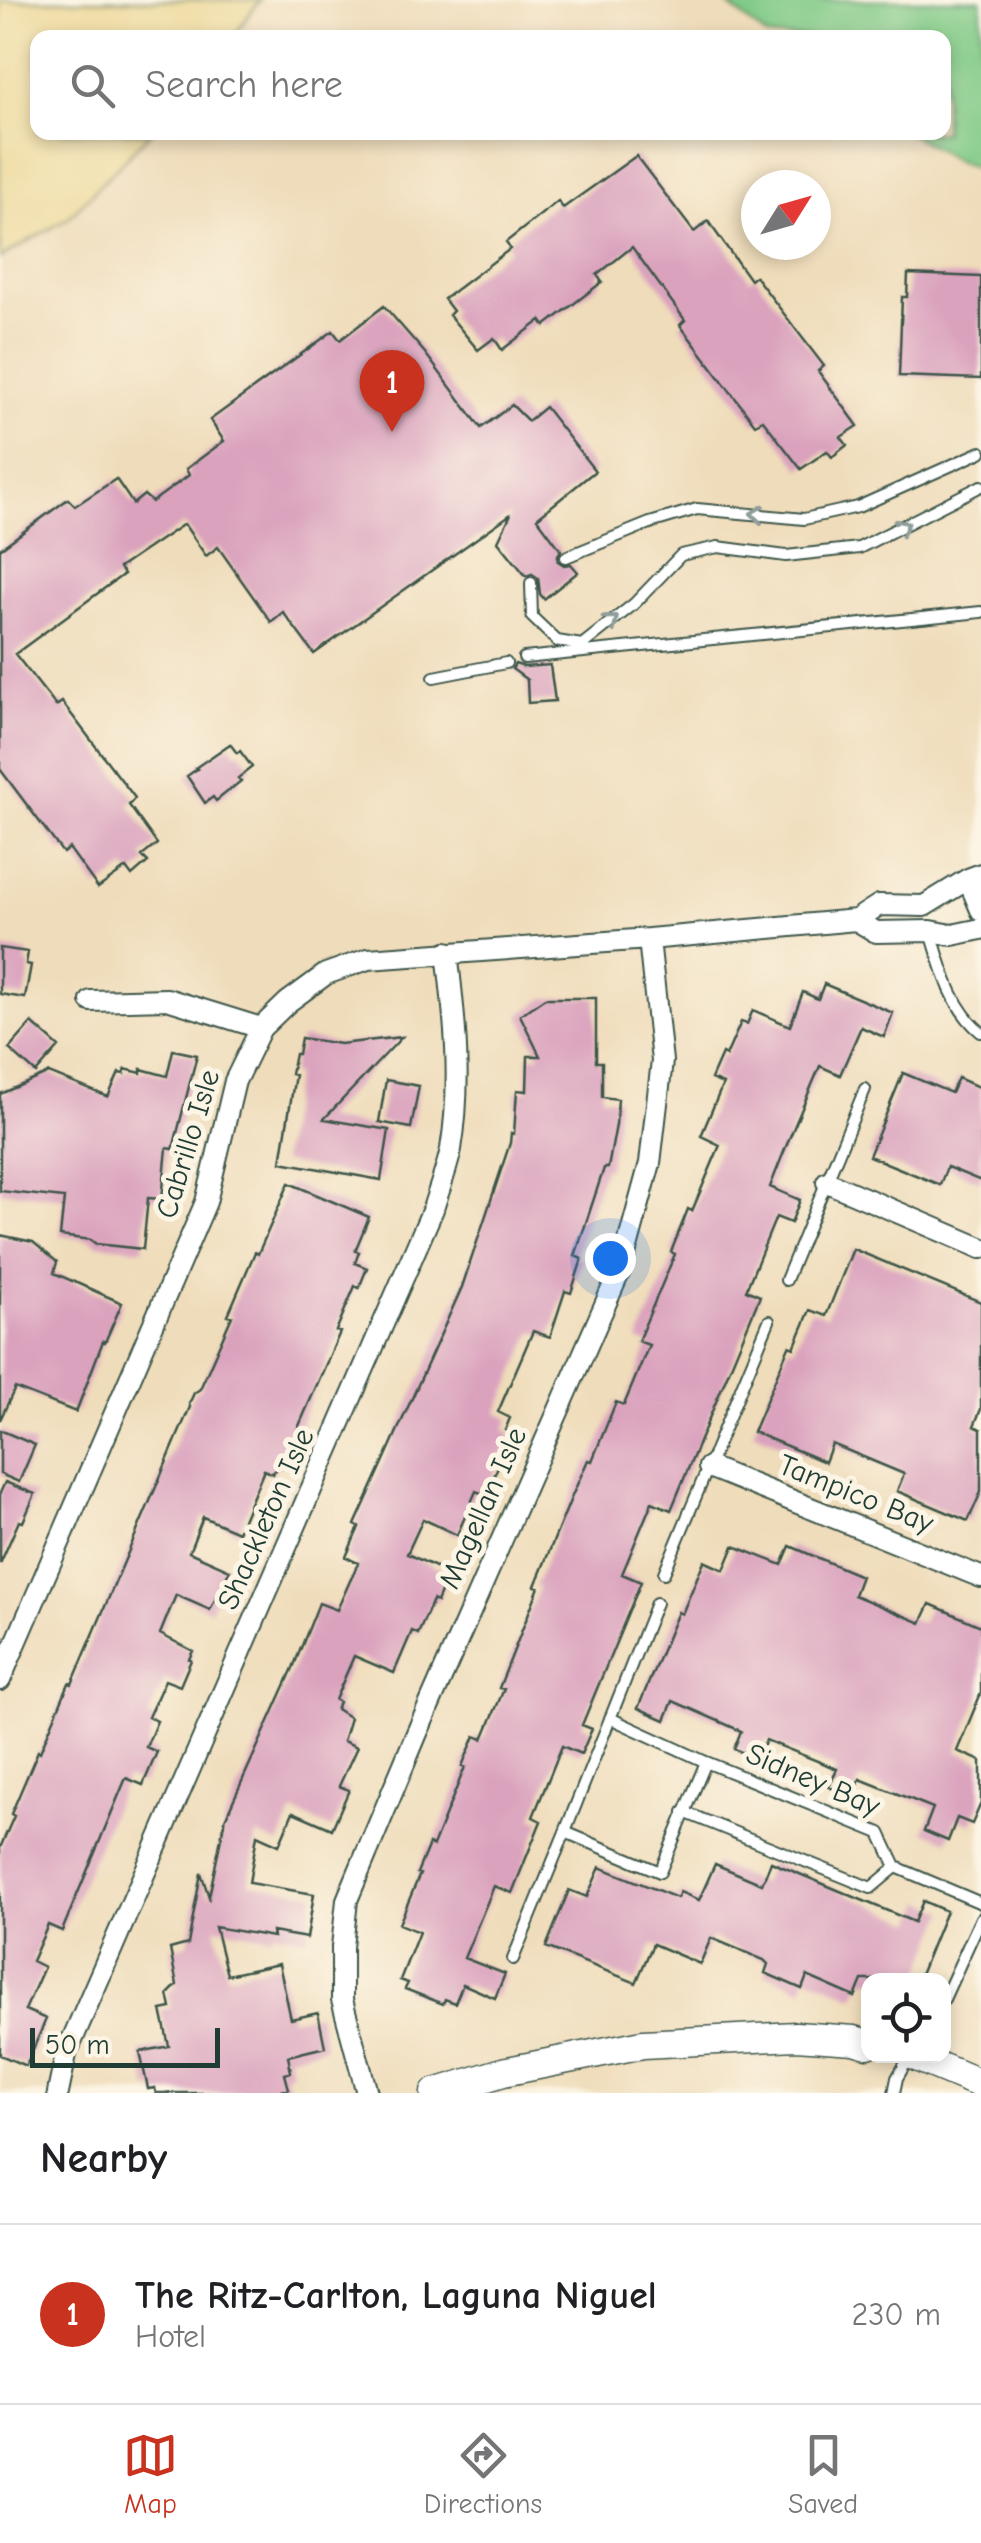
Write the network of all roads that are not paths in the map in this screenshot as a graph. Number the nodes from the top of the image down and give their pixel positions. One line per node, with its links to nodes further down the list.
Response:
1 (981, 452): 3 (lane, one-way to 3)
2 (981, 486): 4 (lane, one-way to 2)
3 (566, 557)
4 (531, 583)
5 (981, 612): 6 (lane)
6 (524, 658)
7 (506, 663): 8 (lane)
8 (434, 677)
9 (975, 876): 10 (street, Cabrillo Isle); 11 (street)
10 (924, 906): 12 (street, Cabrillo Isle); 14 (street)
11 (981, 910)
12 (856, 920): 14 (street, Cabrillo Isle); 15 (street, Cabrillo Isle)
13 (981, 929): 14 (street, Cabrillo Isle)
14 (931, 931): 19 (lane)
15 (649, 939): 16 (street, Cabrillo Isle); 44 (street, Magellan Isle)
16 (447, 952): 18 (street, Cabrillo Isle); 43 (street, Shackleton Isle)
17 (91, 1001): 18 (street)
18 (261, 1028): 29 (street, Cabrillo Isle)
19 (981, 1032)
20 (864, 1089): 21 (lane)
21 (827, 1182): 22 (street); 23 (lane)
22 (981, 1248)
23 (786, 1280)
24 (769, 1320): 25 (lane)
25 (709, 1466): 26 (lane); 27 (street, Tampico Bay)
26 (664, 1572)
27 (981, 1577)
28 (656, 1602): 30 (lane)
29 (0, 1680)
30 (610, 1718): 31 (lane, Sidney Bay); 33 (lane)
31 (706, 1762): 32 (lane); 34 (lane, Sidney Bay)
32 (684, 1812): 33 (lane); 34 (lane)
33 (565, 1832): 37 (lane)
34 (896, 1867): 35 (lane)
35 (981, 1904)
36 (981, 1918): 38 (lane)
37 (512, 1959)
38 (951, 1984)
39 (861, 2042): 45 (street)
40 (908, 2063): 46 (lane)
41 (931, 2063): 42 (street)
42 (981, 2084)
43 (58, 2093)
44 (367, 2093)
45 (435, 2093)
46 (894, 2093)

